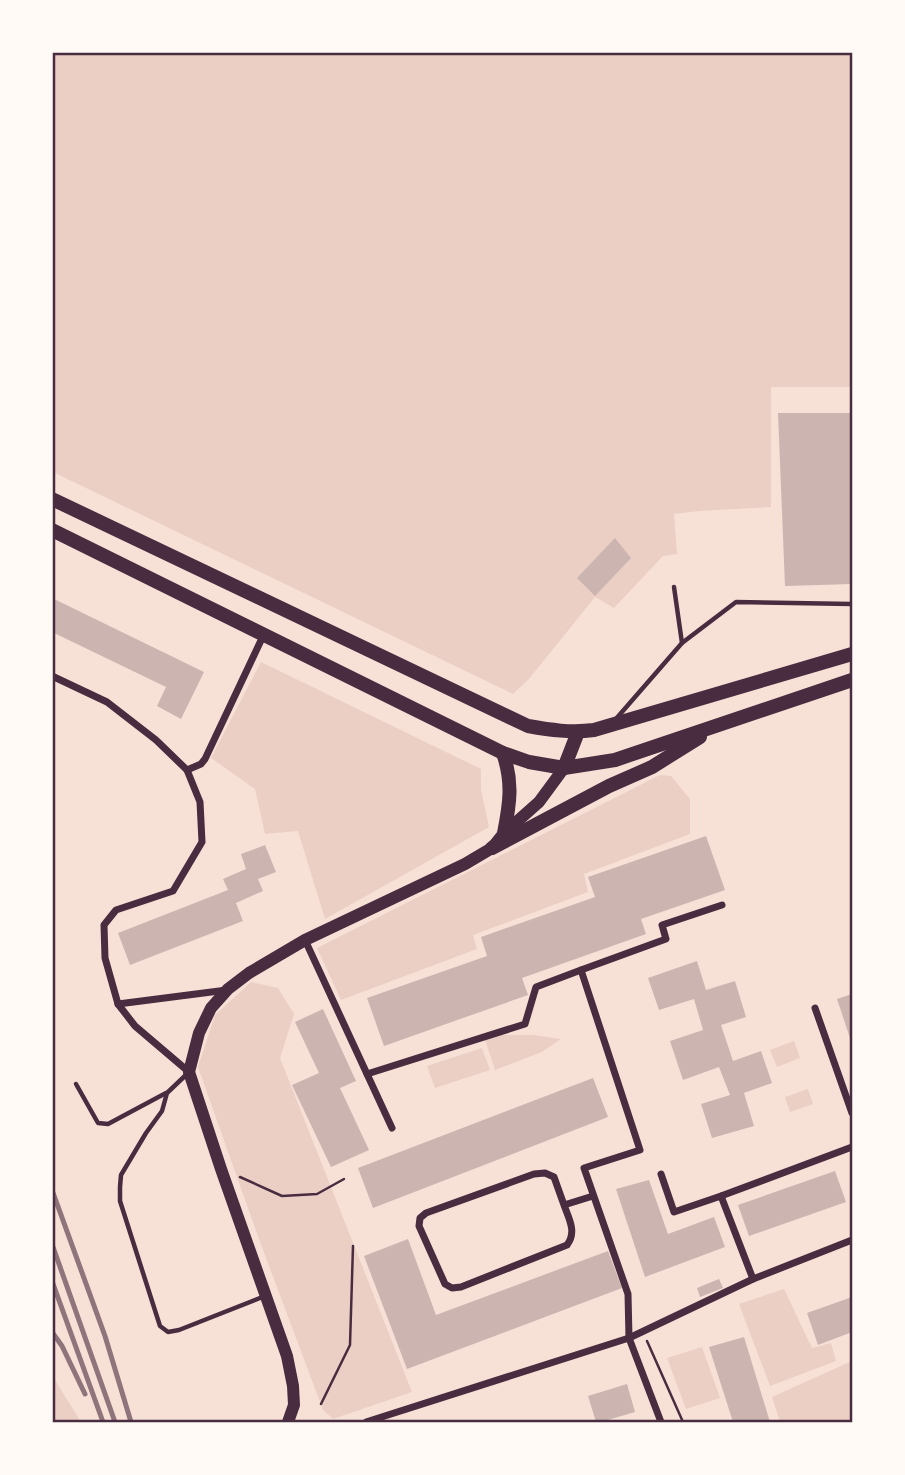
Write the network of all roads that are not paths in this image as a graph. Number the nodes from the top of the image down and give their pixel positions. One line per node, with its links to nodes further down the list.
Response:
1 (52, 499): 12 (main road)
2 (52, 530): 5 (main road)
3 (674, 587): 6 (lane)
4 (852, 604): 6 (lane)
5 (264, 634): 13 (main road); 15 (street)
6 (682, 643): 11 (lane)
7 (852, 654): 11 (main road)
8 (52, 677): 15 (street)
9 (852, 680): 10 (main road)
10 (722, 723): 14 (main road); 17 (main road)
11 (610, 726): 12 (main road)
12 (578, 732): 14 (main road)
13 (503, 753): 14 (main road); 16 (main road)
14 (564, 768): 16 (street)
15 (187, 770): 22 (street)
16 (504, 833): 17 (street)
17 (492, 848): 19 (street)
18 (722, 905): 20 (street)
19 (305, 940): 21 (street); 25 (street)
20 (581, 970): 25 (street); 32 (street)
21 (228, 989): 22 (street); 24 (street)
22 (118, 1004): 24 (street)
23 (815, 1008): 28 (street)
24 (189, 1072): 27 (lane); 37 (street)
25 (366, 1074): 29 (street)
26 (76, 1084): 27 (lane)
27 (167, 1093): 37 (lane)
28 (852, 1113)
29 (392, 1128)
30 (852, 1147): 33 (street)
31 (661, 1174): 33 (street)
32 (593, 1196): 34 (street); 38 (street)
33 (721, 1196): 36 (street)
34 (564, 1205): 34 (street)
35 (852, 1240): 36 (street)
36 (753, 1279): 38 (street)
37 (265, 1296): 39 (street)
38 (629, 1338): 40 (street); 41 (street)
39 (288, 1423)
40 (366, 1423)
41 (661, 1423)

